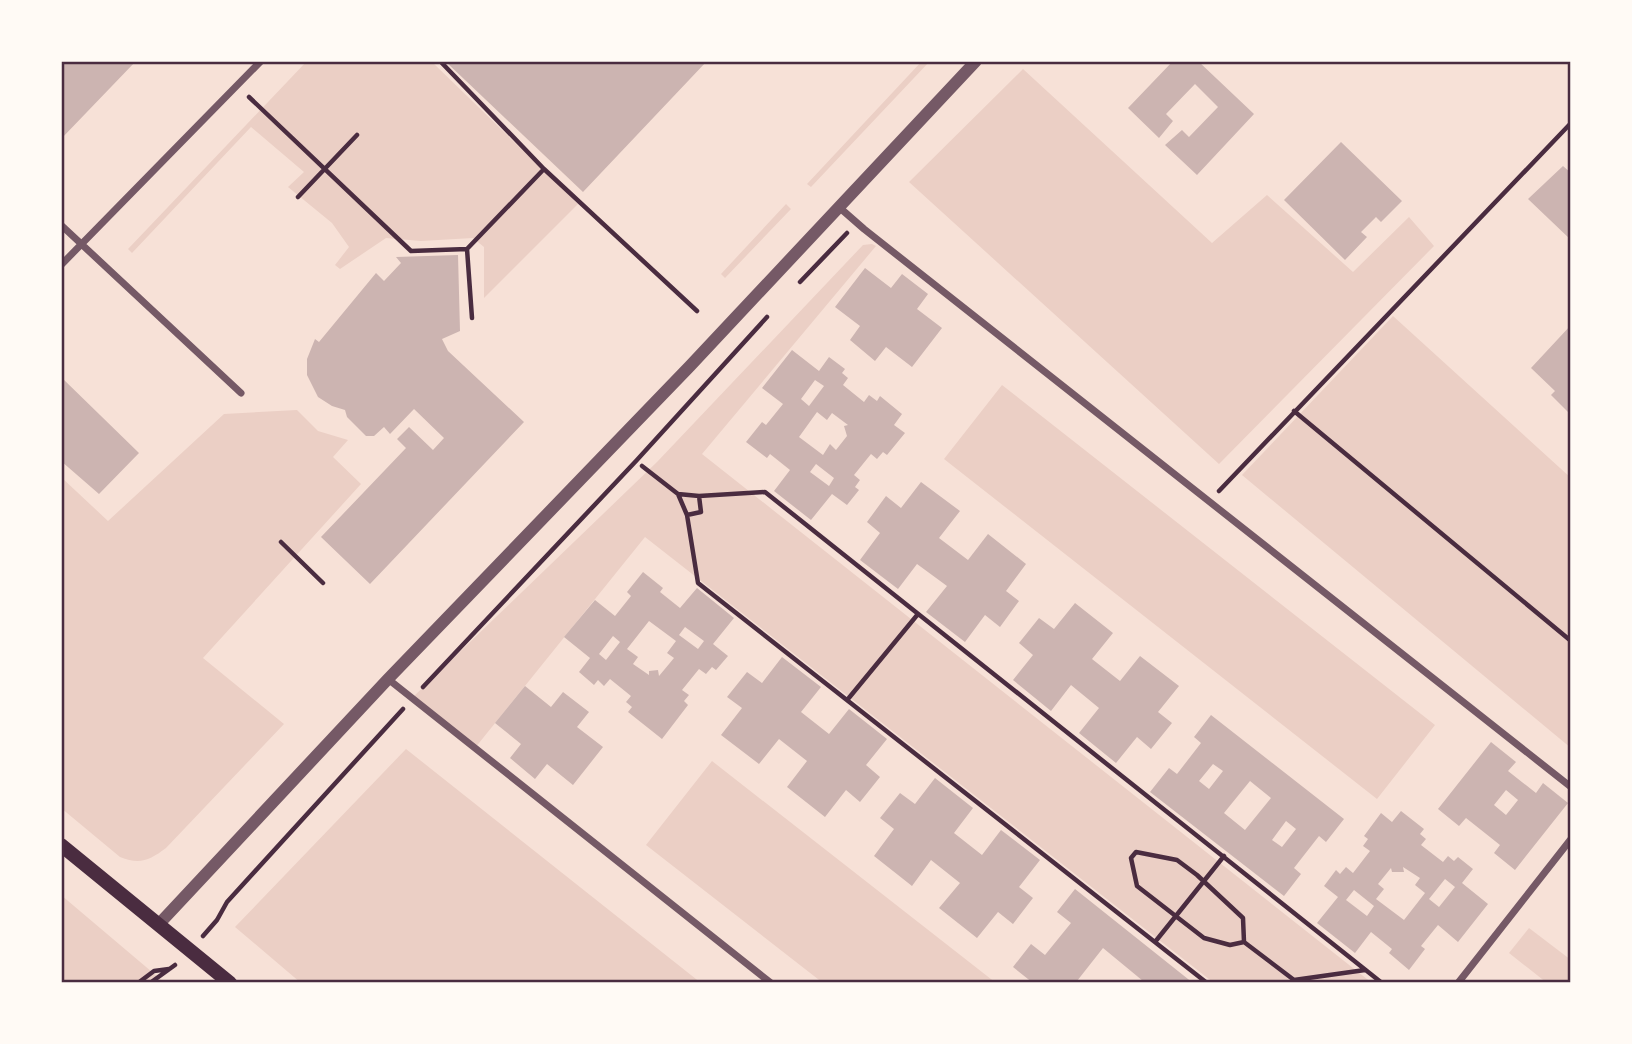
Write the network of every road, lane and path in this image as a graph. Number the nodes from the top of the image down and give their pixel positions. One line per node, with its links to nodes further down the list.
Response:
1 (261, 61): 4 (street)
2 (440, 61): 8 (path)
3 (976, 61): 10 (street)
4 (238, 87): 7 (path); 13 (street)
5 (1571, 123): 21 (path)
6 (357, 135): 7 (path)
7 (325, 168): 9 (path); 14 (path)
8 (544, 169): 14 (path); 18 (path)
9 (298, 197)
10 (839, 208): 12 (street); 31 (street)
11 (61, 225): 13 (street)
12 (864, 229): 16 (path); 25 (street)
13 (80, 244): 15 (street); 20 (street)
14 (467, 249): 19 (path)
15 (61, 265)
16 (794, 288)
17 (775, 307): 32 (path)
18 (697, 311)
19 (472, 318)
20 (241, 393)
21 (1294, 411): 25 (path); 30 (path)
22 (642, 466): 23 (path)
23 (678, 494): 24 (path); 26 (path)
24 (699, 496): 26 (path); 29 (path)
25 (1207, 499): 34 (street)
26 (687, 515): 33 (path)
27 (281, 542): 28 (path)
28 (323, 583)
29 (918, 614): 33 (path); 37 (path)
30 (1571, 641)
31 (388, 678): 32 (street); 41 (street)
32 (412, 698): 40 (path); 49 (street)
33 (848, 699): 42 (path)
34 (1571, 787)
35 (1571, 839): 52 (street)
36 (61, 845): 41 (main road)
37 (1224, 856): 38 (path); 44 (path)
38 (1205, 881): 39 (path); 39 (path); 43 (path)
39 (1176, 916): 42 (path); 43 (path)
40 (217, 920)
41 (159, 924): 48 (main road)
42 (1155, 942): 50 (path)
43 (1244, 942): 45 (path)
44 (1366, 970): 45 (path); 51 (path)
45 (1294, 981)
46 (138, 983): 47 (path)
47 (150, 983)
48 (230, 983)
49 (771, 983)
50 (1207, 983)
51 (1382, 983)
52 (1458, 983)

